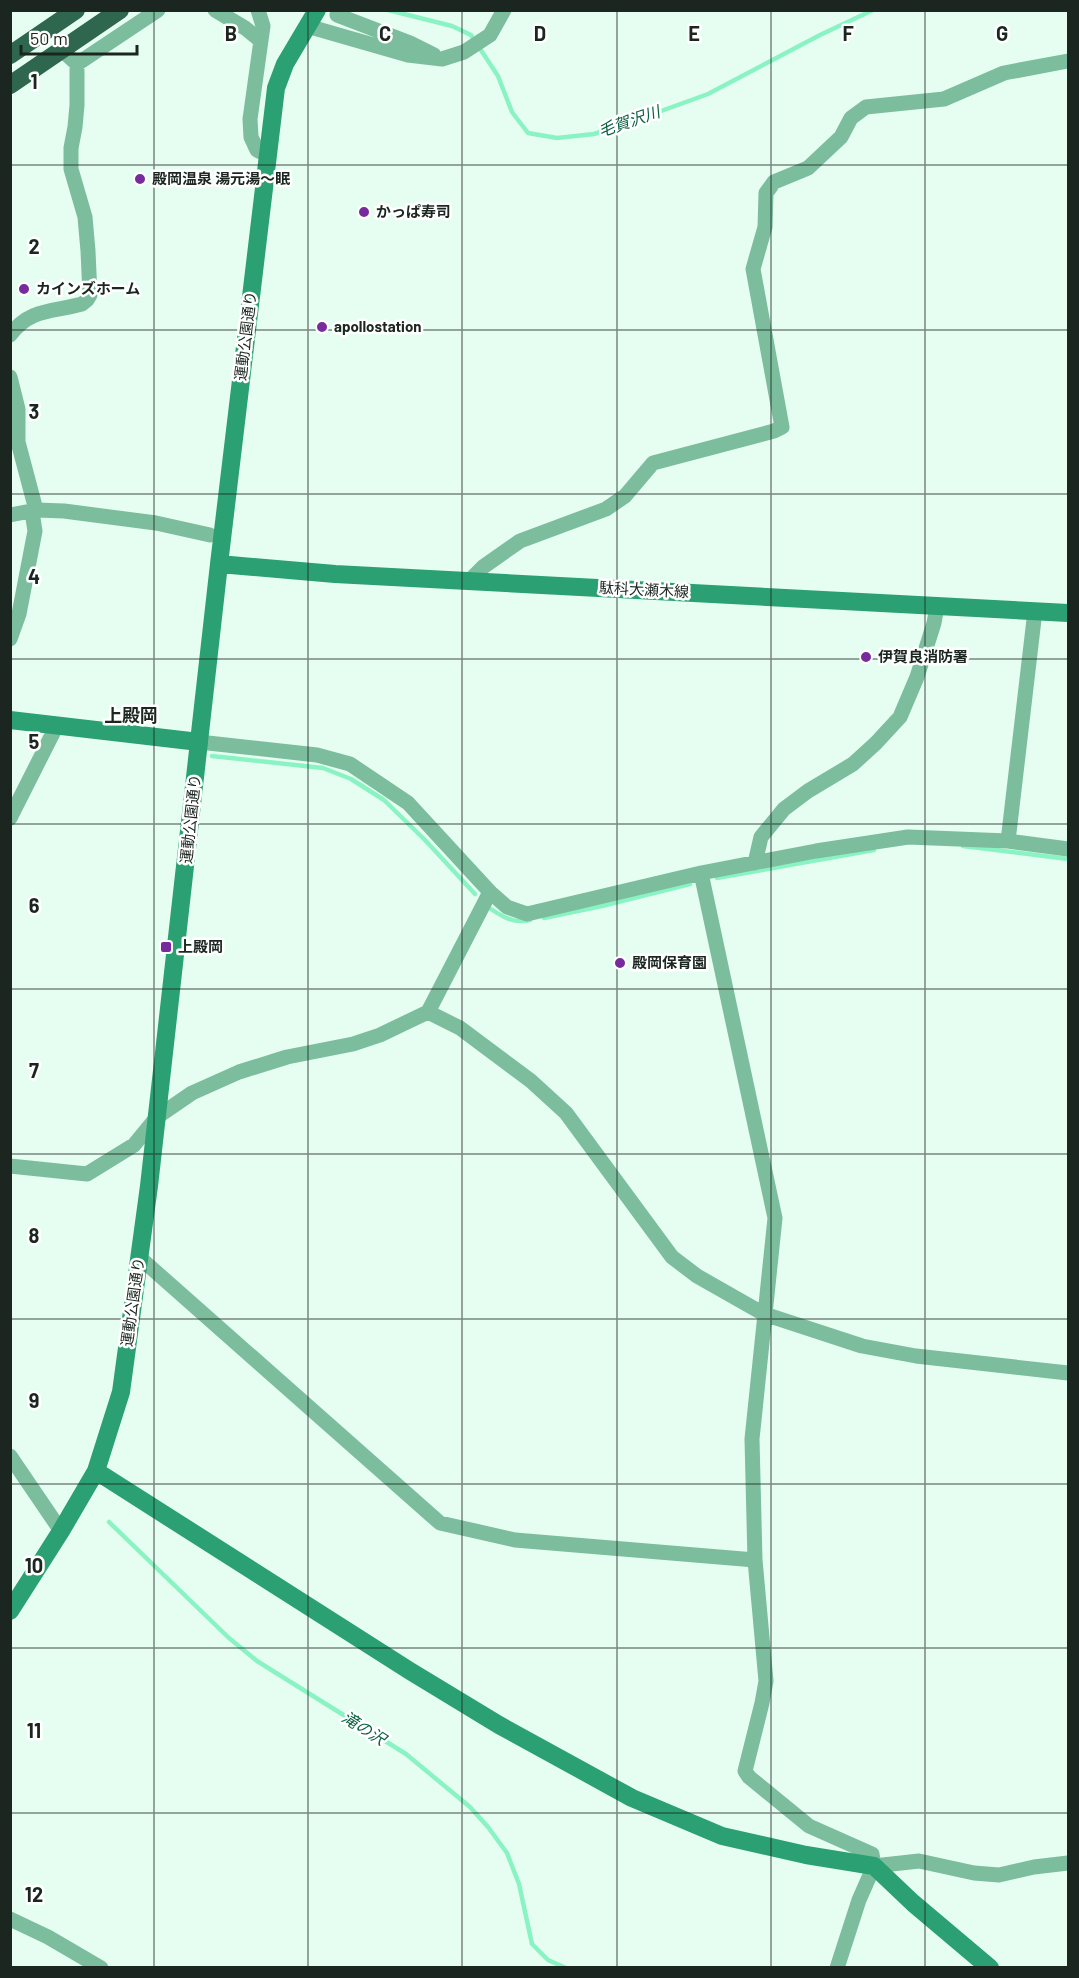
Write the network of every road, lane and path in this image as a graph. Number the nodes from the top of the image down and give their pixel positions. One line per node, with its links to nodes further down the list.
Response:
1 (76, 10): 11 (highway)
2 (120, 10): 10 (highway)
3 (158, 10): 14 (street)
4 (215, 10): 9 (street)
5 (258, 10): 9 (street)
6 (504, 10): 12 (street)
7 (337, 15): 12 (street)
8 (312, 18): 12 (street); 16 (street, 運動公園通り)
9 (261, 41): 16 (street)
10 (62, 50): 14 (street); 15 (highway)
11 (10, 55)
12 (442, 58)
13 (1068, 61): 23 (street)
14 (77, 64): 17 (street)
15 (10, 85)
16 (267, 155): 22 (street, 運動公園通り)
17 (10, 335)
18 (10, 376): 19 (street)
19 (34, 511): 20 (street); 21 (street); 27 (street)
20 (10, 515)
21 (210, 536)
22 (219, 564): 23 (street, 駄科大瀬木線); 30 (street, 運動公園通り)
23 (469, 581): 24 (street, 駄科大瀬木線)
24 (937, 606): 25 (street, 駄科大瀬木線); 34 (street)
25 (1035, 611): 26 (street, 駄科大瀬木線); 32 (street)
26 (1068, 613)
27 (10, 639)
28 (10, 720): 29 (street)
29 (57, 725): 30 (street); 31 (street)
30 (200, 742): 36 (street); 38 (street, 運動公園通り)
31 (10, 818)
32 (1008, 841): 33 (street); 34 (street)
33 (1068, 849)
34 (755, 863): 35 (street)
35 (701, 873): 36 (street); 41 (street)
36 (490, 892): 37 (street)
37 (428, 1012): 38 (street); 41 (street)
38 (157, 1117): 39 (street); 40 (street, 運動公園通り)
39 (10, 1167)
40 (139, 1257): 44 (street, 運動公園通り); 46 (street)
41 (764, 1314): 42 (street); 46 (street)
42 (1068, 1373)
43 (10, 1456): 45 (street)
44 (96, 1471): 45 (street, 運動公園通り); 49 (street)
45 (61, 1531): 47 (street, 運動公園通り)
46 (755, 1560): 49 (street)
47 (10, 1611)
48 (1068, 1863): 49 (street)
49 (874, 1866): 52 (street); 53 (street)
50 (10, 1919): 51 (street)
51 (101, 1968)
52 (837, 1968)
53 (990, 1968)

